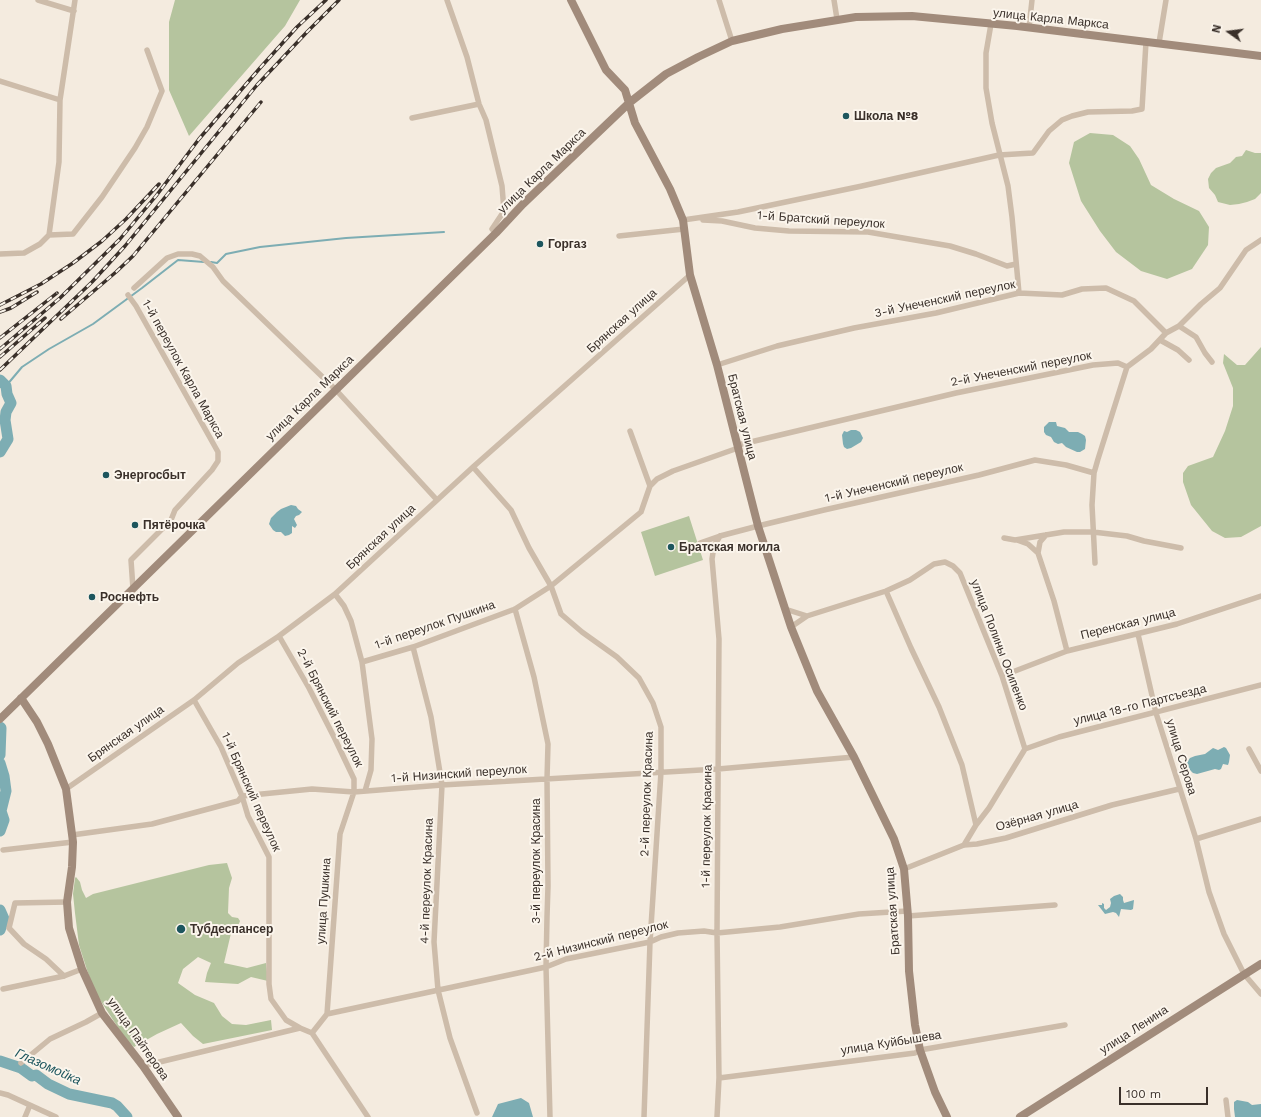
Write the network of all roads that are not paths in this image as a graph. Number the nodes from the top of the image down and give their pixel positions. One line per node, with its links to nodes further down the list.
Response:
1 (38, 0): 9 (street)
2 (75, 0): 9 (street)
3 (447, 0): 21 (street)
4 (572, 0): 20 (main road, Братская улица)
5 (719, 0): 13 (street)
6 (834, 0): 10 (street)
7 (1032, 0): 12 (street)
8 (1166, 0): 15 (street)
9 (74, 11): 19 (street)
10 (838, 19): 11 (main road, улица Карла Маркса); 13 (main road, улица Карла Маркса)
11 (991, 24): 12 (main road, улица Карла Маркса); 23 (street)
12 (1029, 28): 14 (main road, улица Карла Маркса)
13 (732, 41): 20 (main road, улица Карла Маркса)
14 (1146, 42): 15 (main road, улица Карла Маркса); 23 (street, 1-й Братский переулок)
15 (1159, 43): 17 (main road, улица Карла Маркса)
16 (147, 50): 28 (street)
17 (1261, 56)
18 (0, 81): 19 (street)
19 (60, 100): 28 (street)
20 (629, 103): 25 (main road, Братская улица); 27 (main road, улица Карла Маркса)
21 (479, 104): 22 (street); 27 (street)
22 (412, 118)
23 (1000, 155): 24 (street, 1-й Братский переулок); 32 (street)
24 (692, 218): 25 (street, 1-й Братский переулок); 32 (street, 1-й Братский переулок)
25 (683, 220): 26 (main road, Братская улица)
26 (684, 229): 29 (street); 33 (main road, Братская улица)
27 (496, 233): 44 (main road, улица Карла Маркса)
28 (49, 235): 31 (street)
29 (619, 236)
30 (1261, 240): 37 (street)
31 (0, 254)
32 (1016, 264): 35 (street)
33 (690, 275): 42 (main road, Братская улица); 47 (street, Брянская улица)
34 (134, 288): 44 (street)
35 (1019, 293): 38 (street, 3-й Унеченский переулок); 42 (street, 3-й Унеченский переулок)
36 (128, 295): 62 (street, 1-й переулок Карла Маркса)
37 (1179, 326): 38 (street); 41 (street)
38 (1166, 333): 39 (street)
39 (1160, 340): 40 (street); 43 (street)
40 (1189, 360)
41 (1212, 362)
42 (717, 365): 46 (main road, Братская улица)
43 (1127, 367): 46 (street, 2-й Унеченский переулок); 48 (street)
44 (336, 390): 50 (street); 62 (main road, улица Карла Маркса)
45 (630, 431): 49 (street)
46 (738, 446): 49 (street, 2-й Унеченский переулок); 51 (main road, Братская улица)
47 (473, 467): 50 (street, Брянская улица); 61 (street, 2-й переулок Красина)
48 (1094, 473): 51 (street, 1-й Унеченский переулок); 52 (street)
49 (650, 486): 61 (street, 1-й переулок Пушкина)
50 (437, 500): 64 (street, Брянская улица)
51 (758, 526): 54 (street, 1-й Унеченский переулок); 67 (main road, Братская улица)
52 (1093, 532): 53 (street); 58 (street); 60 (street)
53 (1046, 535): 56 (street); 59 (street)
54 (720, 536): 57 (street, 1-й Унеченский переулок); 84 (street, 1-й переулок Красина)
55 (1004, 538): 56 (street)
56 (1015, 540): 59 (street)
57 (700, 543)
58 (1181, 548)
59 (1038, 553): 73 (street)
60 (1095, 563)
61 (551, 586): 66 (street, 1-й переулок Пушкина); 86 (street, 2-й переулок Красина)
62 (133, 589): 77 (main road, улица Карла Маркса)
63 (886, 591): 68 (street); 75 (street, улица Полины Осипенко); 95 (street)
64 (335, 594): 71 (street, Брянская улица); 74 (street)
65 (1261, 596): 70 (street, Перенская улица)
66 (515, 609): 72 (street, 1-й переулок Пушкина); 87 (street, 3-й переулок Красина)
67 (785, 609): 68 (street); 69 (main road, Братская улица)
68 (807, 616): 69 (street)
69 (791, 627): 83 (main road, Братская улица)
70 (1138, 634): 73 (street, Перенская улица); 79 (street, улица Серова)
71 (279, 636): 78 (street, Брянская улица); 92 (street, 2-й Брянский переулок)
72 (413, 647): 74 (street, 1-й переулок Пушкина); 88 (street, 4-й переулок Красина)
73 (1067, 651): 75 (street, Перенская улица)
74 (362, 662): 91 (street)
75 (1002, 676): 81 (street, улица Полины Осипенко)
76 (1261, 685): 79 (street, улица 18-го Партсъезда)
77 (21, 698): 80 (main road, улица Карла Маркса); 89 (main road, улица Пайтерова)
78 (194, 700): 89 (street, Брянская улица); 93 (street, 1-й Брянский переулок)
79 (1156, 713): 81 (street, улица 18-го Партсъезда); 90 (street, улица Серова)
80 (2, 717)
81 (1025, 749): 95 (street)
82 (1249, 749): 85 (street)
83 (854, 757): 84 (street, 1-й Низинский переулок); 100 (main road, Братская улица)
84 (718, 769): 86 (street, 1-й Низинский переулок); 104 (street, 1-й переулок Красина)
85 (1261, 771)
86 (661, 772): 87 (street, 1-й Низинский переулок); 105 (street, 2-й переулок Красина)
87 (547, 779): 88 (street, 1-й Низинский переулок); 107 (street, 3-й переулок Красина)
88 (442, 785): 91 (street, 1-й Низинский переулок); 112 (street, 4-й переулок Красина)
89 (66, 789): 96 (main road, улица Пайтерова)
90 (1179, 789): 97 (street, улица Серова); 98 (street, Озёрная улица)
91 (365, 791): 92 (street, 1-й Низинский переулок)
92 (354, 792): 93 (street, 1-й Низинский переулок); 115 (street, улица Пушкина)
93 (242, 796): 96 (street, 1-й Низинский переулок); 117 (street, 1-й Брянский переулок)
94 (1261, 819): 97 (street)
95 (976, 825): 98 (street)
96 (73, 839): 99 (street, 1-й Низинский переулок); 101 (main road, улица Пайтерова)
97 (1196, 839): 109 (street, улица Серова)
98 (964, 845): 100 (street, Озёрная улица)
99 (3, 850)
100 (904, 869): 103 (main road, Братская улица)
101 (67, 902): 108 (main road, улица Пайтерова); 110 (street)
102 (1055, 904): 103 (street, 2-й Низинский переулок)
103 (907, 913): 104 (street, 2-й Низинский переулок); 119 (main road, Братская улица)
104 (717, 933): 105 (street, 2-й Низинский переулок); 122 (street, 1-й переулок Красина)
105 (650, 942): 107 (street, 2-й Низинский переулок); 132 (street, 2-й переулок Красина)
106 (1261, 964): 109 (main road, улица Ленина)
107 (546, 967): 112 (street, 2-й Низинский переулок); 131 (street, 3-й переулок Красина)
108 (82, 969): 110 (street); 114 (main road, улица Пайтерова)
109 (1244, 974): 113 (street, улица Серова); 135 (main road, улица Ленина)
110 (64, 976): 111 (street)
111 (3, 989)
112 (438, 990): 115 (street, 2-й Низинский переулок); 126 (street, 4-й переулок Красина)
113 (1261, 994)
114 (102, 1013): 120 (street); 121 (main road, улица Пайтерова)
115 (326, 1014): 118 (street)
116 (1065, 1025): 119 (street, улица Куйбышева)
117 (300, 1028): 118 (street, 1-й Брянский переулок); 121 (street)
118 (312, 1032): 130 (street)
119 (920, 1050): 122 (street, улица Куйбышева); 134 (main road, Братская улица)
120 (21, 1063)
121 (143, 1066): 129 (main road, улица Пайтерова)
122 (719, 1078): 133 (street, 1-й переулок Красина)
123 (0, 1093): 125 (street)
124 (1226, 1100): 136 (street)
125 (30, 1105): 127 (street); 128 (street)
126 (477, 1113)
127 (25, 1117)
128 (54, 1117)
129 (178, 1117)
130 (368, 1117)
131 (550, 1117)
132 (644, 1117)
133 (717, 1117)
134 (947, 1117)
135 (1020, 1117)
136 (1228, 1117)

